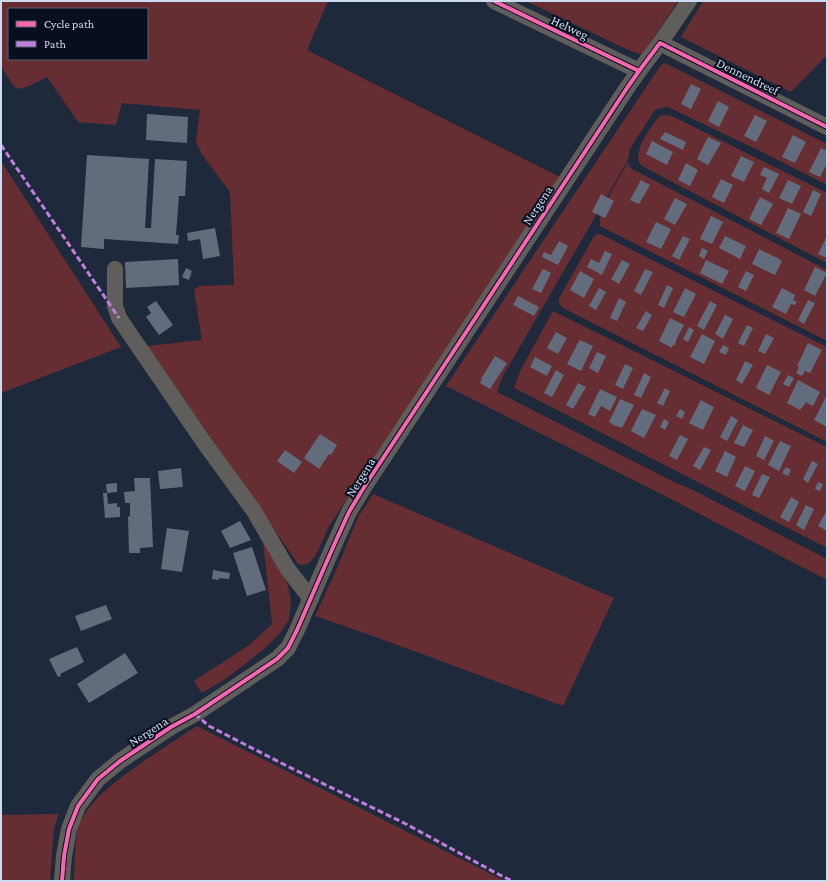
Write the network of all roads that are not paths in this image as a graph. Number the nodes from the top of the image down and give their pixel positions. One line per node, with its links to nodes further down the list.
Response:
1 (494, 1): 4 (street, Helweg)
2 (689, 1): 3 (street, Nergena)
3 (660, 43): 4 (street, Nergena); 5 (street, Dennendreef)
4 (639, 71): 7 (street, Nergena)
5 (827, 127)
6 (115, 269): 7 (street)
7 (311, 599): 8 (street, Nergena)
8 (62, 881)

